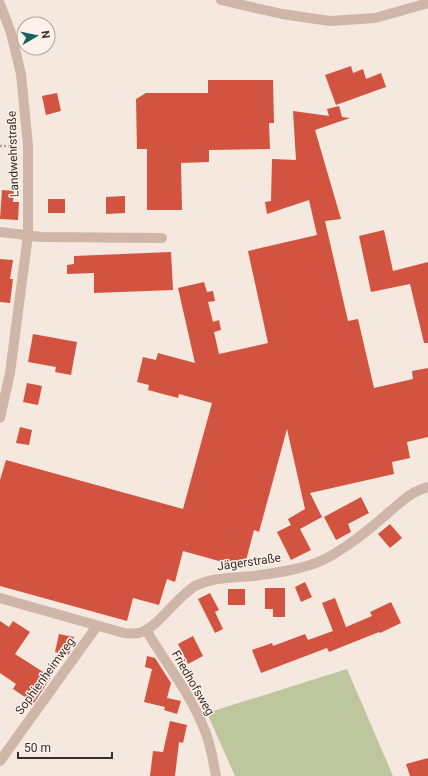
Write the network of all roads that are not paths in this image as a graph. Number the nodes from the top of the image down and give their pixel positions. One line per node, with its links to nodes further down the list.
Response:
1 (221, 0): 2 (street)
2 (428, 3)
3 (0, 4): 5 (street, Landwehrstraße)
4 (0, 232): 5 (street)
5 (28, 235): 6 (street); 7 (street, Landwehrstraße)
6 (162, 238)
7 (5, 372): 8 (street, Landwehrstraße)
8 (0, 418)
9 (428, 487): 12 (street, Jägerstraße)
10 (0, 598): 11 (street)
11 (97, 626): 12 (street); 13 (street, Sophienheimweg)
12 (146, 630): 14 (street, Friedhofsweg)
13 (0, 761)
14 (216, 776)

